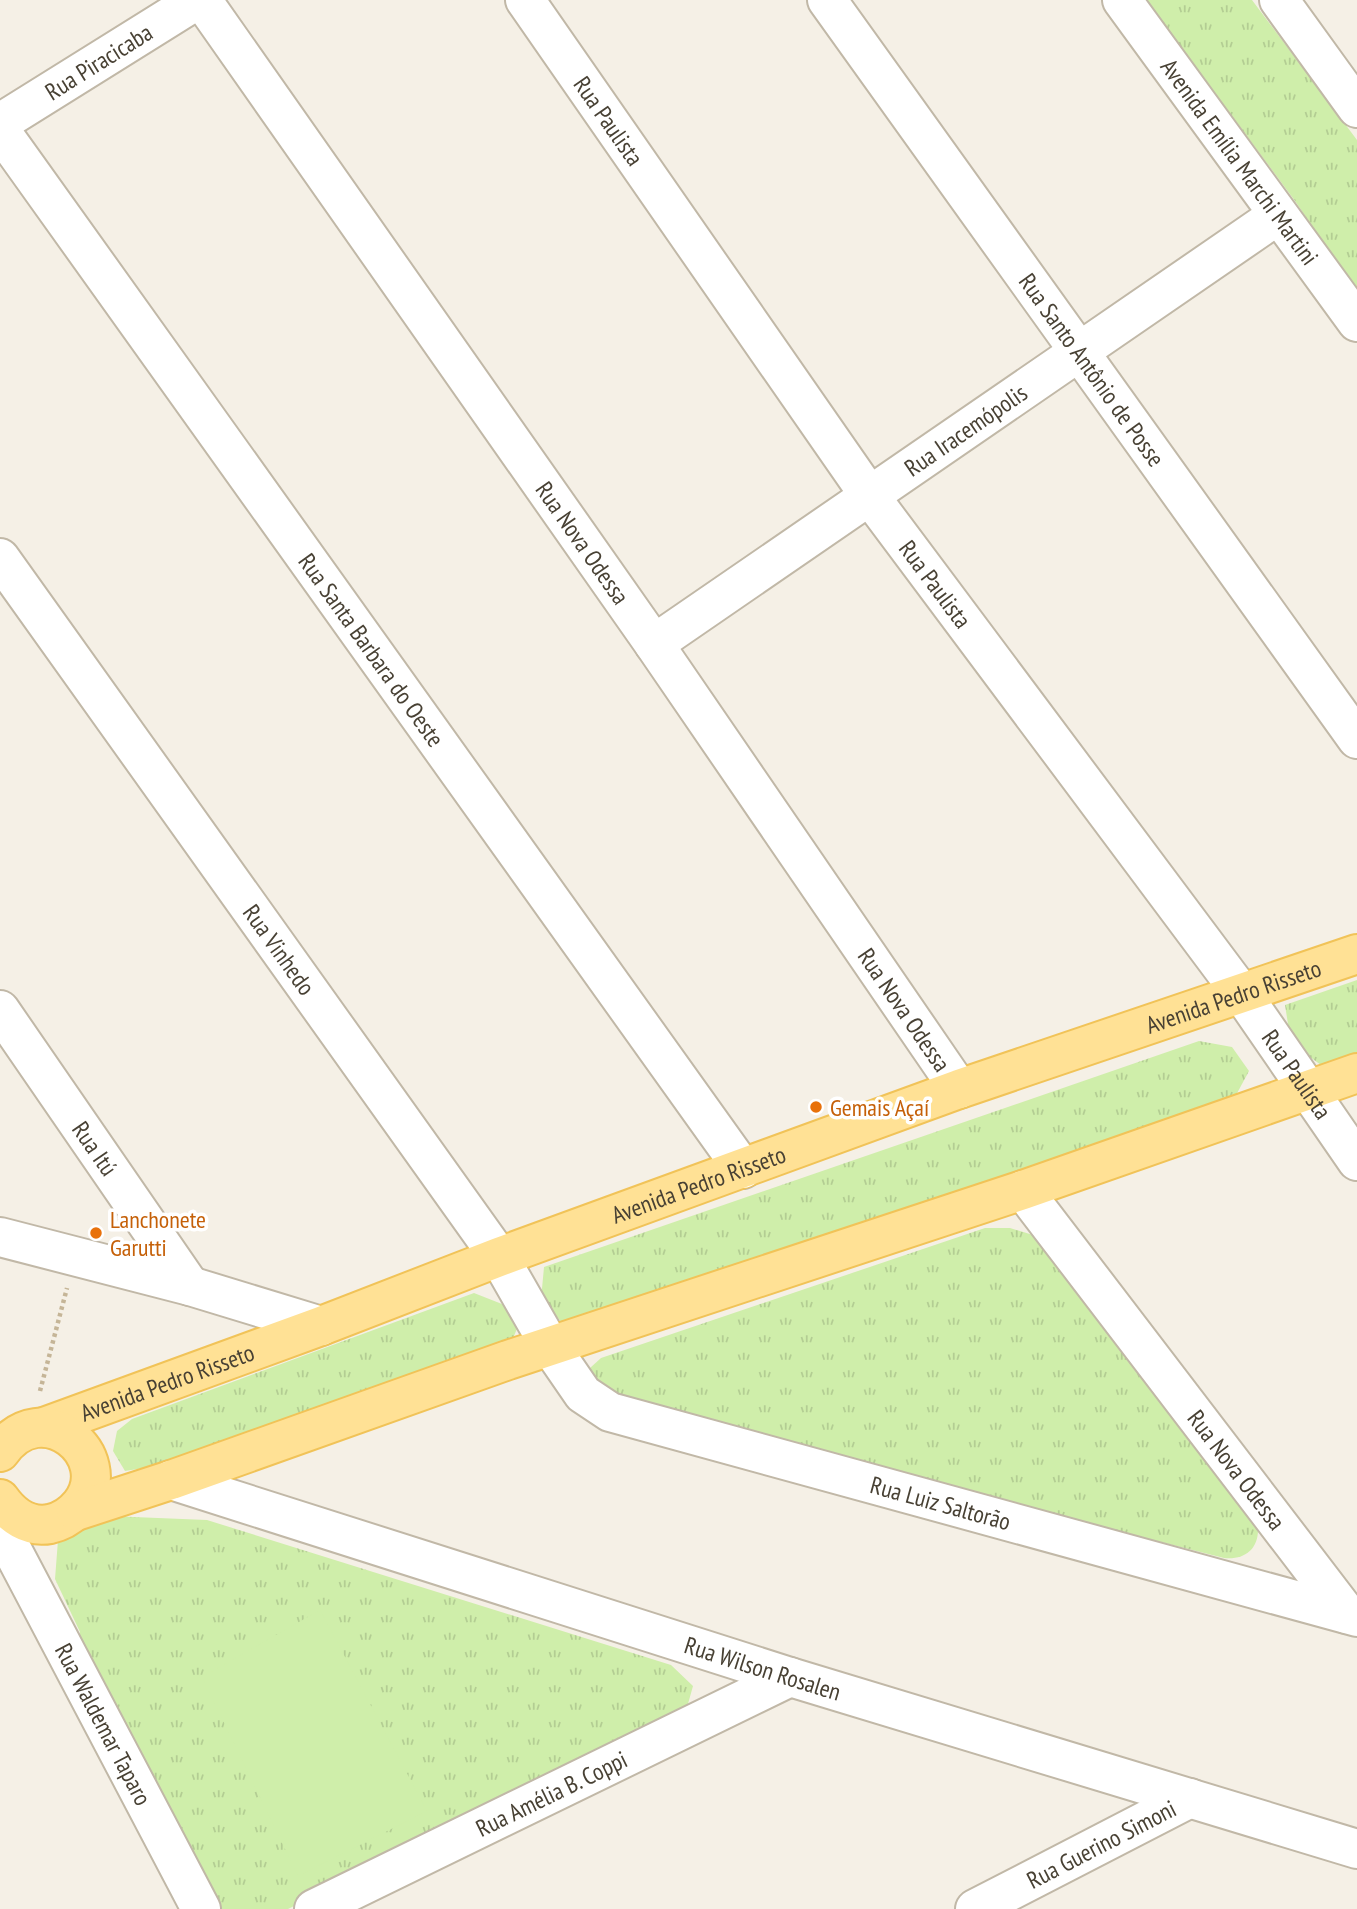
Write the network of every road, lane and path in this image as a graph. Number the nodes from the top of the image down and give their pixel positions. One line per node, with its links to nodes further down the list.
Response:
1 (199, 0): 7 (street, Rua Piracicaba); 14 (street, Rua Nova Odessa)
2 (525, 0): 12 (street, Rua Paulista)
3 (827, 0): 11 (street, Rua Santo Antônio de Posse)
4 (1122, 0): 9 (street, Avenida Emília Marchi Martini)
5 (1279, 0): 6 (street)
6 (1357, 108)
7 (0, 123)
8 (0, 130): 23 (street, Rua Santa Barbara do Oeste)
9 (1279, 215): 10 (street, Avenida Emília Marchi Martini); 11 (street, Rua Iracemópolis)
10 (1357, 322)
11 (1080, 351): 12 (street, Rua Iracemópolis); 15 (street, Rua Santo Antônio de Posse)
12 (869, 495): 14 (street, Rua Iracemópolis); 17 (street, Rua Paulista)
13 (0, 558): 27 (street, Rua Vinhedo)
14 (654, 644): 20 (street, Rua Nova Odessa)
15 (1357, 739)
16 (1357, 954): 17 (main road, Avenida Pedro Risseto)
17 (1242, 995): 20 (main road, Avenida Pedro Risseto); 21 (street, Rua Paulista)
18 (0, 1010): 28 (street, Rua Itú)
19 (1357, 1073): 21 (main road)
20 (959, 1089): 23 (main road, Avenida Pedro Risseto)
21 (1309, 1090): 22 (street, Rua Paulista); 24 (main road)
22 (1357, 1161)
23 (743, 1169): 27 (main road, Avenida Pedro Risseto)
24 (1023, 1190): 30 (main road); 36 (street, Rua Nova Odessa)
25 (0, 1237): 26 (street)
26 (75, 1256): 28 (street); 31 (path)
27 (499, 1257): 29 (main road, Avenida Pedro Risseto); 30 (street, Rua Vinhedo)
28 (190, 1286): 29 (street)
29 (321, 1326): 31 (main road, Avenida Pedro Risseto)
30 (550, 1346): 32 (main road); 36 (street, Rua Luiz Saltorão)
31 (14, 1440): 34 (main road)
32 (171, 1480): 34 (main road); 37 (street, Rua Wilson Rosalen)
33 (0, 1499): 34 (main road)
34 (62, 1517): 35 (main road)
35 (4, 1541): 40 (street, Rua Waldemar Taparo)
36 (1352, 1616)
37 (790, 1677): 38 (street, Rua Wilson Rosalen); 41 (street, Rua Amélia B. Coppi)
38 (1190, 1798): 39 (street, Rua Wilson Rosalen); 42 (street, Rua Guerino Simoni)
39 (1357, 1849)
40 (201, 1909)
41 (314, 1909)
42 (975, 1909)

